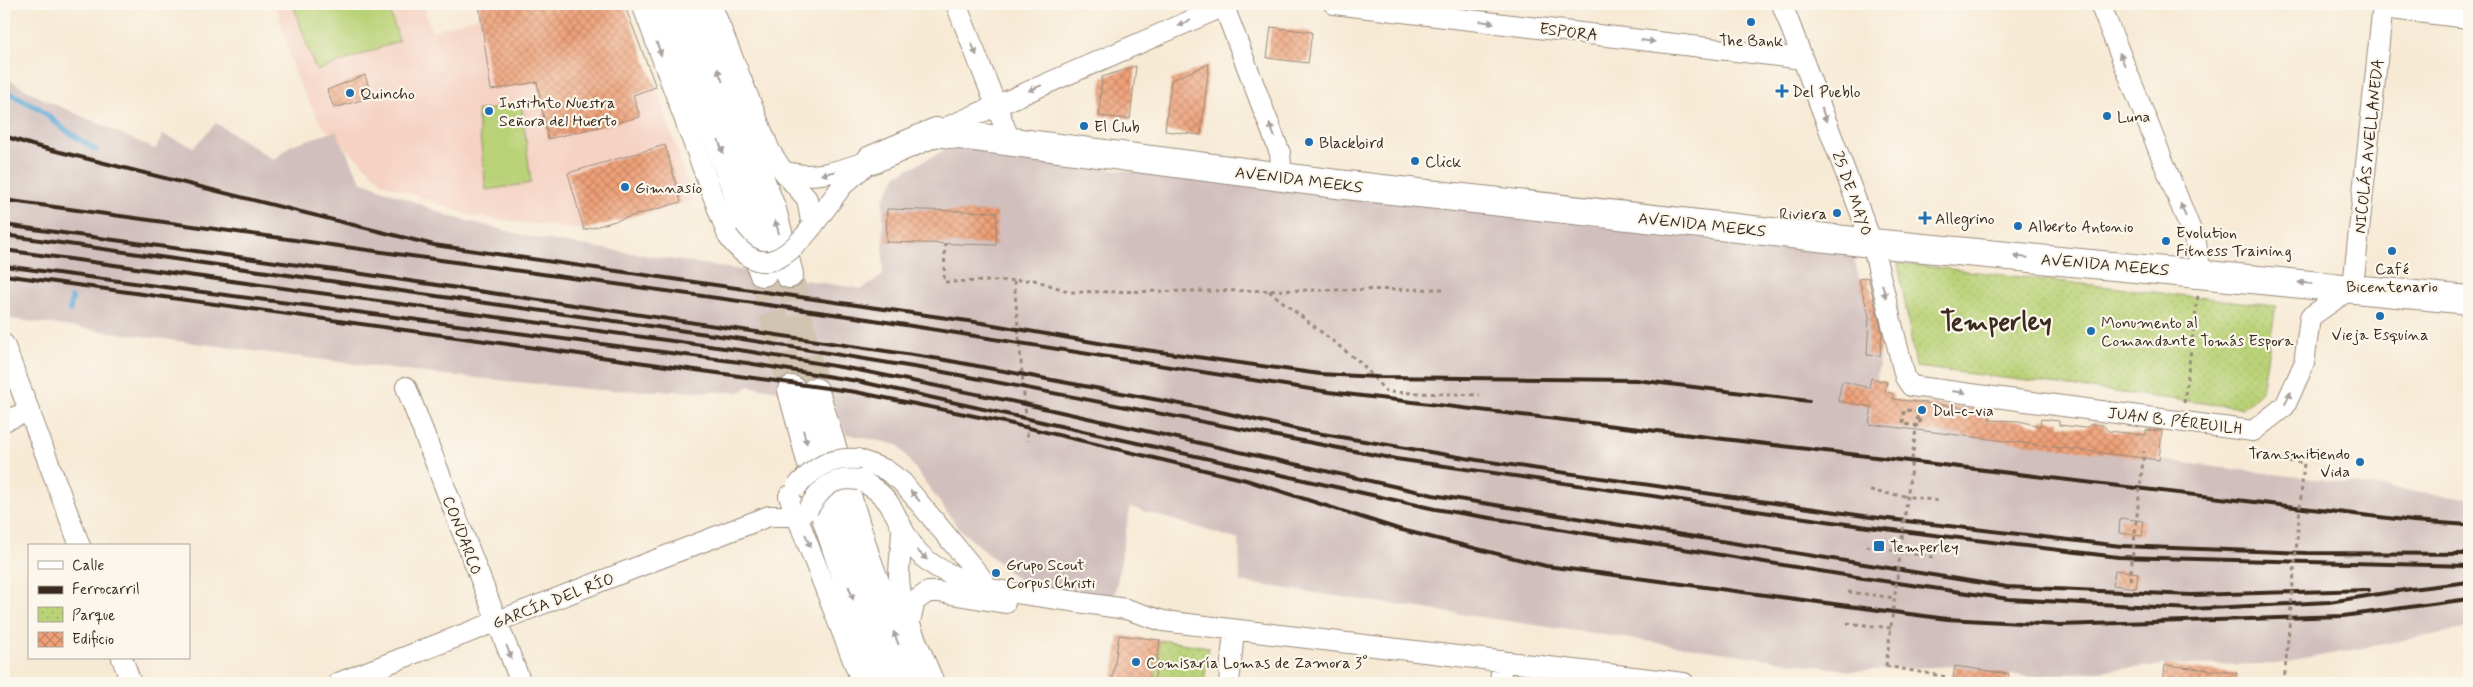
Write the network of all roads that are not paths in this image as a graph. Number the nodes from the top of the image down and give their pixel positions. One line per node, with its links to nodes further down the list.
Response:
1 (642, 4): 19 (street, one-way to 19, bridge)
2 (665, 4): 3 (street, one-way to 3)
3 (692, 4)
4 (711, 4): 17 (street)
5 (956, 4): 13 (street, one-way to 13)
6 (1225, 4): 13 (street, one-way to 13); 18 (street, one-way to 6)
7 (1334, 4): 12 (street, ESPORA, one-way to 12)
8 (1784, 4): 12 (street, 25 DE MAYO)
9 (2100, 4): 21 (street, one-way to 9)
10 (2382, 6): 11 (street); 22 (street, NICOLÁS AVELLANEDA)
11 (2469, 18)
12 (1803, 59): 20 (street, 25 DE MAYO, one-way to 20)
13 (996, 105): 14 (street); 15 (street)
14 (936, 132): 15 (street, AVENIDA MEEKS); 16 (street)
15 (1011, 143): 18 (street, AVENIDA MEEKS)
16 (872, 160): 17 (street, one-way to 17); 19 (street)
17 (783, 171): 19 (street)
18 (1282, 178): 20 (street, AVENIDA MEEKS)
19 (812, 227)
20 (1872, 243): 21 (street, AVENIDA MEEKS, one-way to 20); 25 (street, 25 DE MAYO, one-way to 25)
21 (2201, 273): 22 (street, AVENIDA MEEKS, one-way to 21)
22 (2353, 288): 23 (street, AVENIDA MEEKS); 25 (street, JUAN B. PÉREUILH, one-way to 22)
23 (2469, 300)
24 (4, 344): 27 (street)
25 (1911, 386)
26 (406, 387): 36 (street, CONDARCO)
27 (30, 411): 28 (street); 33 (street)
28 (4, 421)
29 (793, 491): 30 (street); 31 (street, GARCÍA DEL RÍO); 34 (street, GARCÍA DEL RÍO, one-way to 29, bridge)
30 (803, 513): 31 (street, GARCÍA DEL RÍO); 32 (street, bridge); 43 (street, one-way to 43)
31 (769, 516): 36 (street, GARCÍA DEL RÍO)
32 (902, 527): 34 (street, one-way to 34); 35 (street)
33 (79, 544)
34 (992, 595): 35 (street); 37 (street)
35 (910, 621): 46 (street)
36 (497, 622): 41 (street, GARCÍA DEL RÍO); 42 (street, CONDARCO, one-way to 42)
37 (1234, 631): 39 (street); 47 (street)
38 (123, 660): 40 (street)
39 (1502, 661): 48 (street); 49 (street)
40 (131, 683)
41 (338, 683)
42 (521, 683)
43 (862, 683)
44 (885, 683): 45 (street, one-way to 44)
45 (913, 683)
46 (934, 683)
47 (1230, 683)
48 (1500, 683)
49 (1684, 683)

